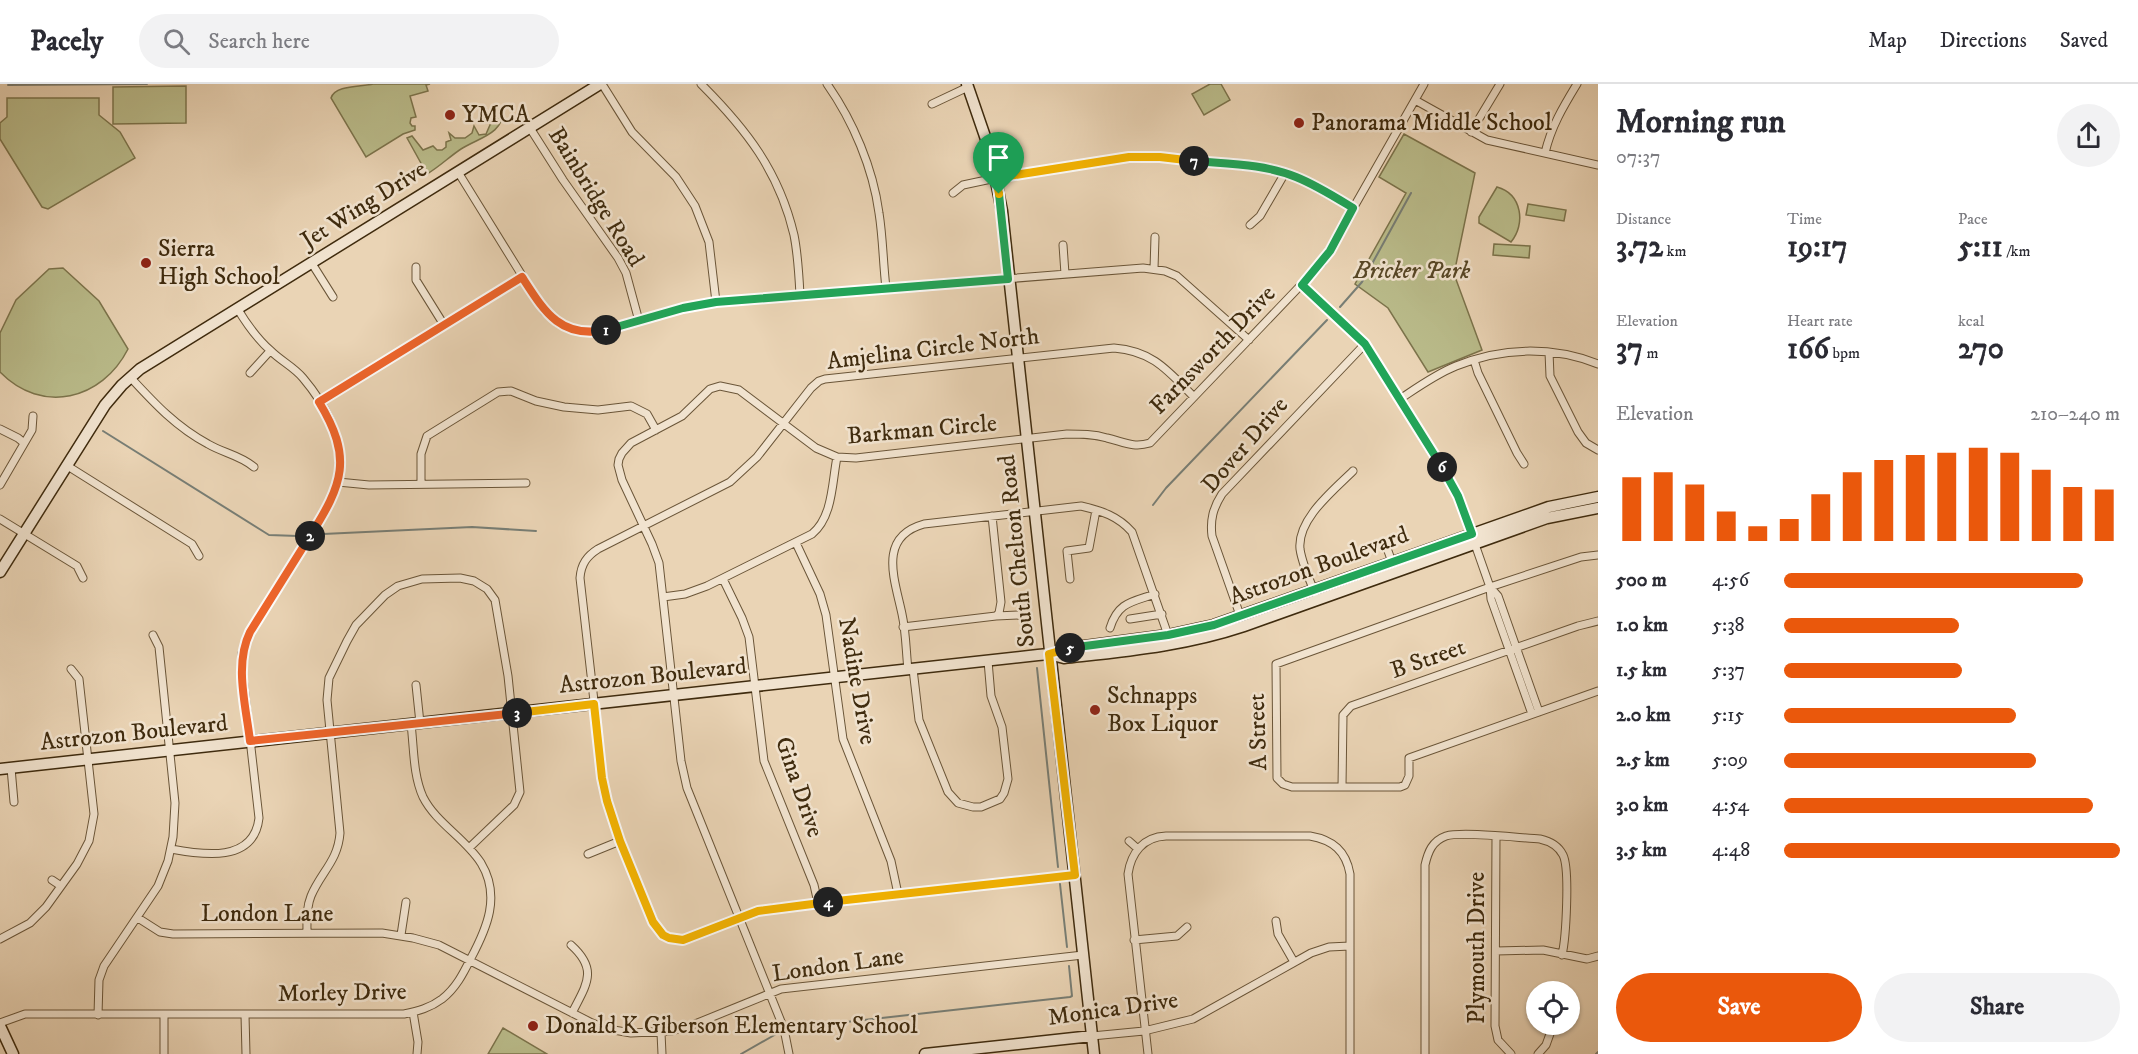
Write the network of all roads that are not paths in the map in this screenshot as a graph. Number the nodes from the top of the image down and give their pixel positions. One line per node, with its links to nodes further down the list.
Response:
1 (601, 84): 10 (main road, Jet Wing Drive); 32 (street)
2 (701, 84): 30 (street)
3 (827, 84): 29 (street)
4 (1424, 84): 8 (street, Farnsworth Drive)
5 (1500, 84): 11 (street)
6 (1576, 84): 12 (street)
7 (967, 85): 9 (street); 16 (main road, South Chelton Road)
8 (1415, 100): 11 (street); 18 (street, Farnsworth Drive)
9 (932, 104)
10 (530, 128): 14 (main road, Jet Wing Drive); 34 (street, Bainbridge Road)
11 (1471, 132): 12 (street)
12 (1545, 153): 13 (street)
13 (1598, 165)
14 (458, 172): 22 (main road, Jet Wing Drive); 26 (street)
15 (1285, 173): 16 (street); 18 (street); 19 (street)
16 (996, 178): 17 (street); 27 (main road, South Chelton Road)
17 (952, 193)
18 (1353, 208): 28 (street, Farnsworth Drive)
19 (1250, 225)
20 (1155, 237): 24 (street)
21 (1063, 245): 25 (street)
22 (311, 262): 31 (street); 33 (main road, Jet Wing Drive)
23 (416, 267): 35 (street)
24 (1154, 269): 25 (street); 36 (street)
25 (1065, 274): 27 (street)
26 (522, 277): 34 (street); 35 (street)
27 (1008, 279): 29 (street); 40 (main road, South Chelton Road)
28 (1302, 285): 36 (street, Farnsworth Drive); 37 (street)
29 (886, 288): 30 (street)
30 (800, 295): 32 (street)
31 (333, 297)
32 (716, 302): 34 (street)
33 (237, 308): 38 (street); 44 (main road, Jet Wing Drive)
34 (639, 321)
35 (444, 325): 47 (street)
36 (1249, 340): 45 (street, Farnsworth Drive)
37 (1365, 344): 46 (street); 90 (street, Dover Drive)
38 (270, 351): 43 (street); 47 (street)
39 (1550, 352): 41 (street); 42 (street); 54 (street)
40 (1017, 358): 45 (street, Amjelina Circle North); 49 (street, Amjelina Circle North); 52 (main road, South Chelton Road)
41 (1474, 360): 46 (street); 56 (street)
42 (1598, 364)
43 (250, 373)
44 (130, 377): 57 (main road, Jet Wing Drive); 58 (street)
45 (1194, 397): 52 (street, Farnsworth Drive)
46 (1400, 399): 72 (street)
47 (319, 402): 60 (street)
48 (33, 416): 53 (street)
49 (783, 423): 51 (street, Barkman Circle); 55 (street, Barkman Circle); 70 (street, Amjelina Circle North)
50 (0, 429): 53 (street)
51 (656, 430): 62 (street); 70 (street, Barkman Circle)
52 (1026, 439): 55 (street, Barkman Circle); 66 (main road, South Chelton Road)
53 (24, 443): 63 (street)
54 (1598, 450)
55 (837, 457): 73 (street)
56 (1524, 464)
57 (66, 465): 71 (main road, Jet Wing Drive); 76 (street)
58 (254, 467)
59 (1353, 471): 84 (street)
60 (338, 482): 62 (street); 111 (street)
61 (526, 483): 62 (street)
62 (422, 484)
63 (0, 485)
64 (1598, 497): 72 (main road, Astrozon Boulevard)
65 (1598, 508): 72 (main road, Astrozon Boulevard)
66 (1033, 510): 67 (street); 68 (street); 97 (main road, South Chelton Road)
67 (1096, 510): 81 (street); 83 (street)
68 (992, 516): 88 (street); 92 (street)
69 (0, 519): 71 (street)
70 (643, 527): 85 (street, Barkman Circle); 106 (street, Amjelina Circle North)
71 (24, 534): 78 (main road, Jet Wing Drive); 79 (street)
72 (1473, 539): 77 (main road, Astrozon Boulevard); 82 (street); 84 (main road, Astrozon Boulevard)
73 (796, 543): 80 (street); 101 (street, Nadine Drive)
74 (1388, 551): 77 (street)
75 (1598, 555): 82 (street, A Street)
76 (199, 556)
77 (1392, 562): 84 (main road, Astrozon Boulevard)
78 (0, 572)
79 (83, 578)
80 (723, 579): 85 (street); 103 (street, Gina Drive)
81 (1070, 579)
82 (1490, 587): 96 (street); 115 (street, A Street)
83 (1155, 594): 86 (street); 93 (street)
84 (1316, 595): 90 (main road, Astrozon Boulevard)
85 (663, 597): 105 (street, Barkman Circle)
86 (1162, 614): 89 (street); 95 (street)
87 (1021, 615): 88 (street)
88 (996, 616): 92 (street)
89 (1130, 619)
90 (1242, 621): 95 (main road, Astrozon Boulevard); 97 (main road, Astrozon Boulevard)
91 (1598, 621): 96 (street, B Street)
92 (903, 627): 100 (street)
93 (1110, 628)
94 (153, 635): 112 (street)
95 (1168, 635): 97 (main road, Astrozon Boulevard)
96 (1512, 650): 108 (street); 115 (street, B Street)
97 (1049, 654): 98 (main road, Astrozon Boulevard); 128 (main road, South Chelton Road)
98 (988, 661): 100 (main road, Astrozon Boulevard); 100 (street)
99 (71, 669): 113 (street)
100 (910, 669): 101 (main road, Astrozon Boulevard)
101 (836, 677): 103 (main road, Astrozon Boulevard); 131 (street, Nadine Drive)
102 (416, 686): 109 (street, Morley Drive)
103 (755, 686): 105 (main road, Astrozon Boulevard); 133 (street, Gina Drive)
104 (1598, 691): 108 (street, A Street)
105 (674, 695): 106 (main road, Astrozon Boulevard); 135 (street, Barkman Circle)
106 (594, 704): 107 (main road, Astrozon Boulevard); 119 (street)
107 (513, 713): 109 (main road, Astrozon Boulevard); 110 (street); 123 (street)
108 (1535, 713): 115 (street, A Street)
109 (416, 724): 110 (main road, Astrozon Boulevard); 123 (street, Morley Drive)
110 (331, 733): 111 (main road, Astrozon Boulevard); 138 (street)
111 (250, 741): 112 (main road, Astrozon Boulevard); 125 (street)
112 (169, 751): 113 (main road, Astrozon Boulevard); 125 (street)
113 (88, 759): 114 (main road, Astrozon Boulevard); 130 (street)
114 (5, 769): 116 (street, Astrozon Boulevard)
115 (1342, 787)
116 (14, 802)
117 (1428, 837): 122 (street)
118 (1496, 837): 122 (street); 144 (street, Plymouth Drive); 146 (street)
119 (620, 841): 127 (street); 135 (street)
120 (1129, 841): 126 (street)
121 (1346, 841): 124 (street)
122 (1434, 843): 171 (street)
123 (469, 848): 148 (street, Morley Drive)
124 (1339, 848): 126 (street); 143 (street)
125 (171, 849): 134 (street)
126 (1138, 849): 141 (street)
127 (588, 854)
128 (1075, 875): 131 (street); 145 (main road, South Chelton Road)
129 (52, 880): 130 (street)
130 (61, 886): 140 (street)
131 (898, 894): 133 (street)
132 (406, 902): 139 (street)
133 (818, 903): 135 (street)
134 (138, 918): 138 (street, London Lane); 153 (street)
135 (739, 919): 150 (street, Barkman Circle)
136 (1276, 921): 149 (street)
137 (1187, 927): 141 (street)
138 (307, 933): 139 (street, London Lane)
139 (401, 935): 148 (street, London Lane)
140 (0, 939)
141 (1134, 940): 157 (street)
142 (571, 945): 152 (street)
143 (1350, 946): 149 (street, Monica Drive); 170 (street)
144 (1496, 951): 146 (street); 172 (street, Plymouth Drive)
145 (1083, 955): 150 (street, London Lane); 160 (main road, South Chelton Road)
146 (1562, 955): 147 (street)
147 (1598, 956)
148 (470, 961): 151 (street, Morley Drive); 152 (street, London Lane)
149 (1294, 962): 157 (street, Monica Drive)
150 (770, 992): 158 (street, London Lane); 166 (street, Barkman Circle)
151 (413, 1012): 155 (street, Morley Drive); 164 (street)
152 (572, 1013): 158 (street, London Lane)
153 (98, 1015): 154 (street, Morley Drive); 156 (street, Morley Drive)
154 (164, 1015): 155 (street, Morley Drive); 162 (street)
155 (245, 1015): 163 (street)
156 (0, 1024): 161 (main road)
157 (1144, 1031): 160 (street, Monica Drive); 169 (street)
158 (661, 1033): 165 (street)
159 (1550, 1035): 173 (street)
160 (1092, 1036): 167 (main road, Monica Drive); 168 (main road, South Chelton Road)
161 (13, 1054)
162 (164, 1054)
163 (246, 1054)
164 (417, 1054)
165 (662, 1054)
166 (789, 1054)
167 (925, 1054)
168 (1094, 1054)
169 (1148, 1054)
170 (1350, 1054)
171 (1425, 1054)
172 (1511, 1054)
173 (1538, 1054)

